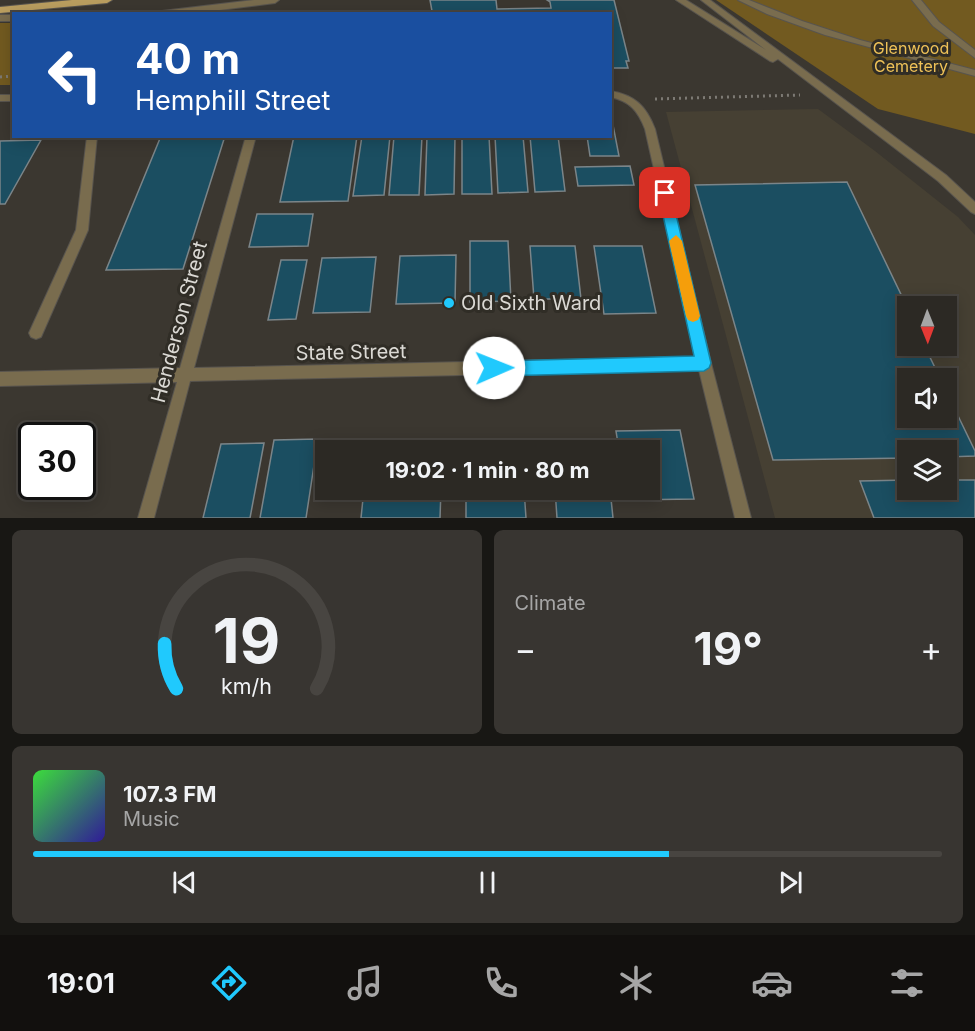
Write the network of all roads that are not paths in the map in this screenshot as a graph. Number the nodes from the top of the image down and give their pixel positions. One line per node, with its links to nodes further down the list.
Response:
1 (107, 0): 7 (main road)
2 (275, 0): 8 (street)
3 (680, 0): 12 (street)
4 (705, 0): 12 (street)
5 (742, 0): 10 (street)
6 (915, 0): 9 (street)
7 (0, 10)
8 (178, 12)
9 (975, 55)
10 (975, 73)
11 (612, 94): 17 (street)
12 (828, 94): 15 (street)
13 (92, 138): 16 (street)
14 (250, 138): 18 (street, Henderson Street)
15 (975, 209)
16 (36, 333)
17 (704, 363): 18 (street, State Street); 21 (street)
18 (185, 376): 19 (street, State Street); 20 (street, Henderson Street)
19 (0, 380)
20 (146, 518)
21 (743, 518)

